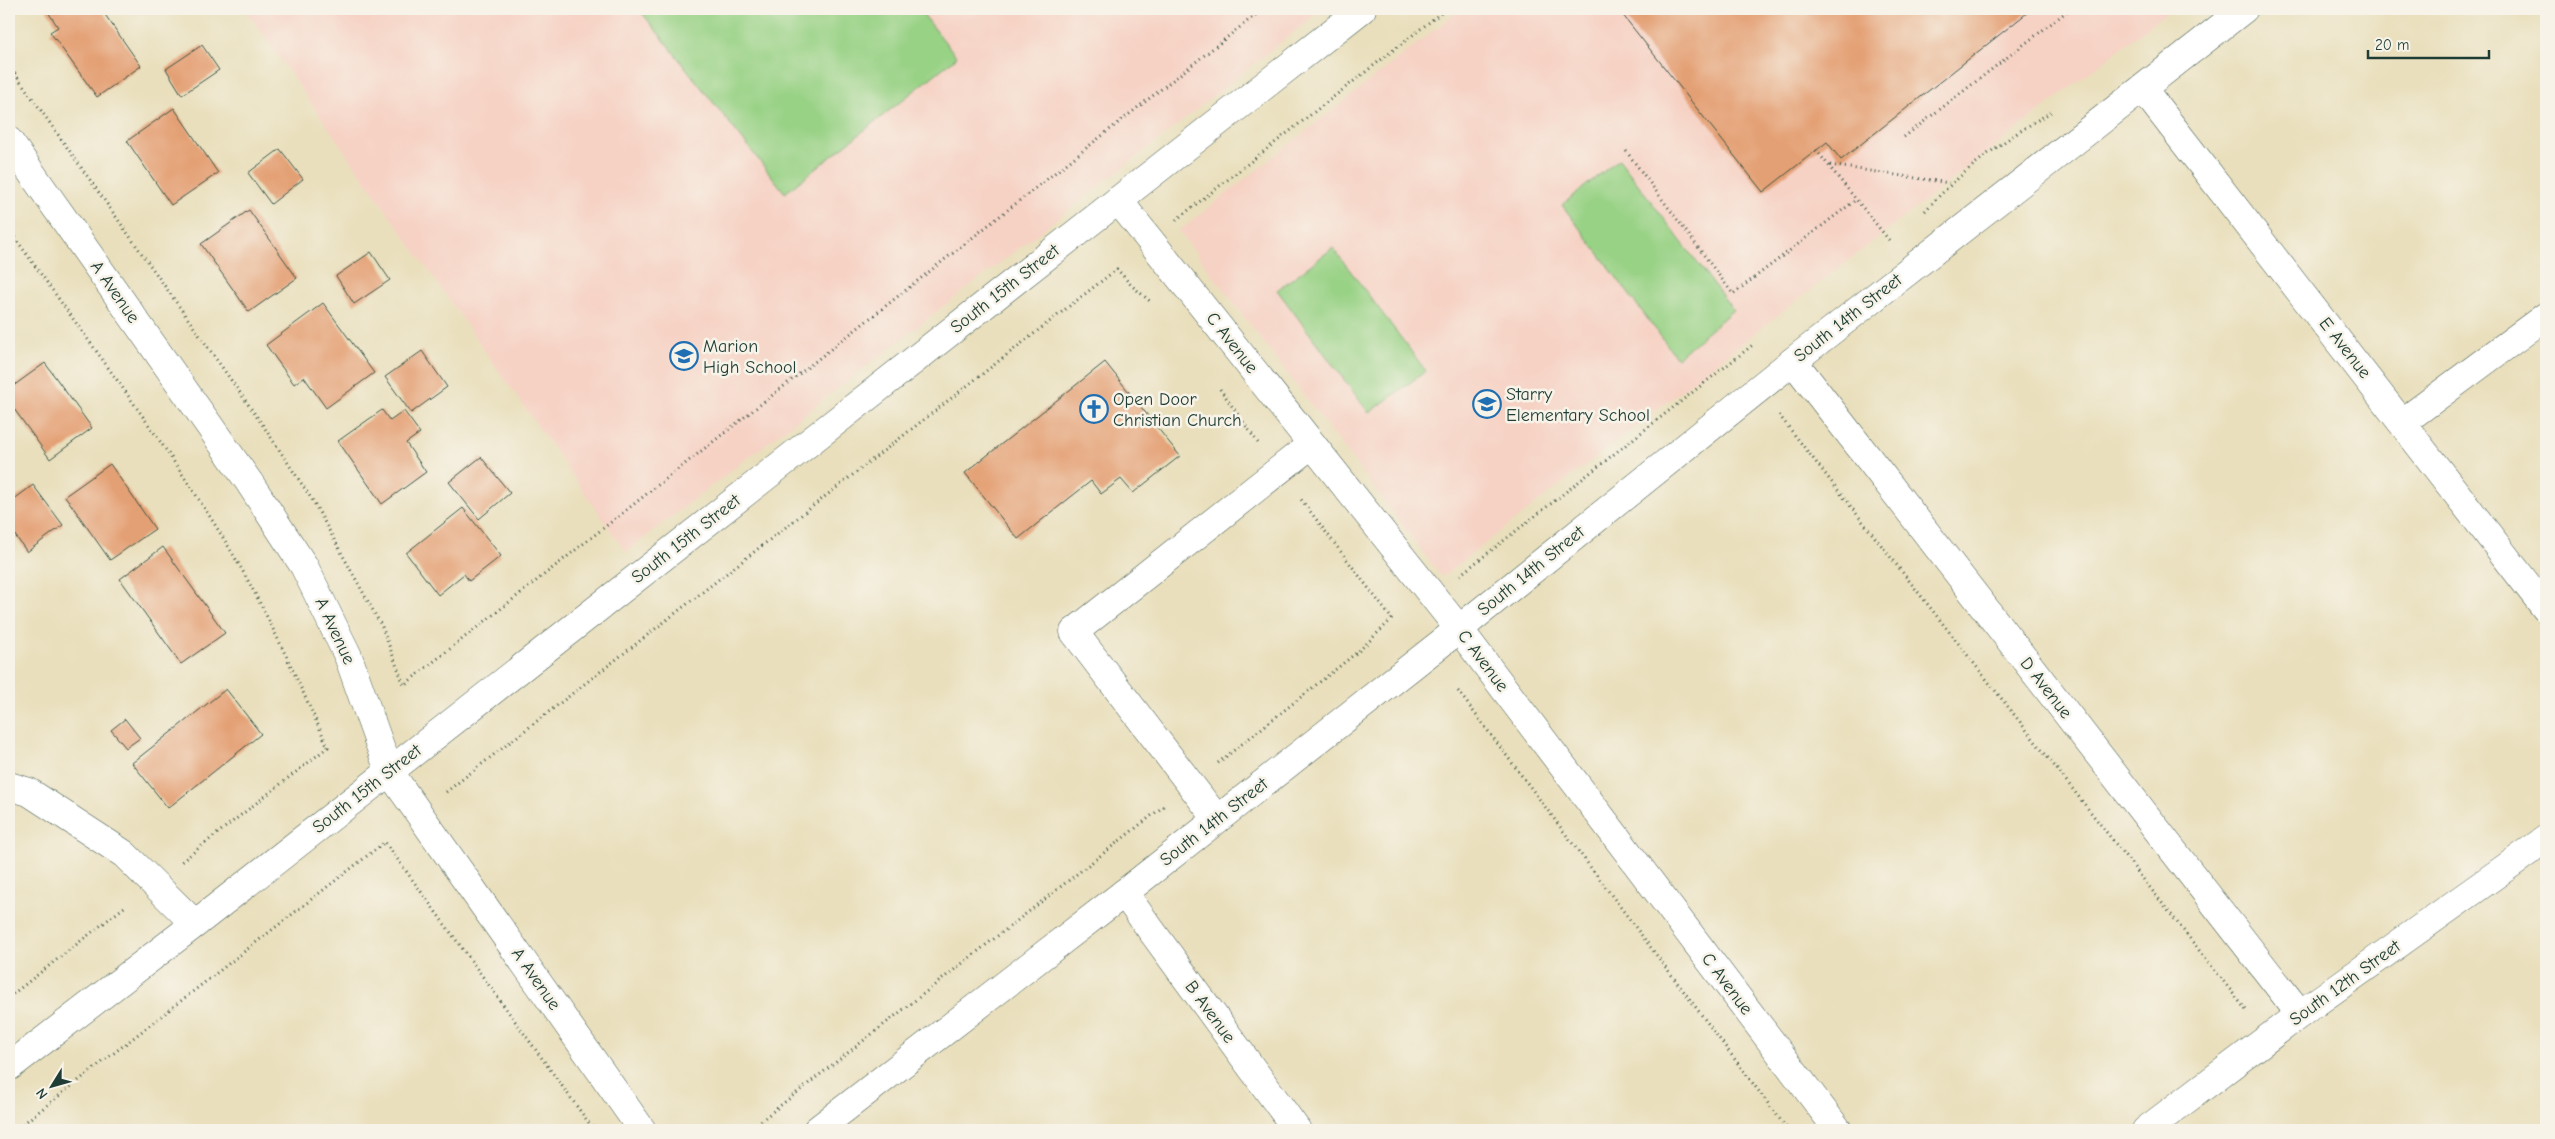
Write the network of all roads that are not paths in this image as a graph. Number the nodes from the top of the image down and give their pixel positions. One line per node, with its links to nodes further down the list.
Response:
1 (1362, 9): 5 (street, South 15th Street)
2 (2244, 9): 3 (street, South 14th Street)
3 (2143, 89): 7 (street, South 14th Street); 8 (street, E Avenue)
4 (9, 141): 12 (street, A Avenue)
5 (1118, 200): 9 (street, C Avenue); 12 (street, South 15th Street)
6 (2546, 316): 8 (street)
7 (1793, 361): 11 (street, South 14th Street); 18 (street, D Avenue)
8 (2403, 422): 10 (street, E Avenue)
9 (1312, 444): 11 (street, C Avenue); 14 (street)
10 (2546, 609)
11 (1459, 629): 14 (street, South 14th Street); 23 (street, C Avenue)
12 (389, 771): 17 (street, South 15th Street); 20 (street, A Avenue)
13 (9, 786): 17 (street)
14 (1218, 819): 16 (street, South 14th Street)
15 (2546, 839): 18 (street, South 12th Street)
16 (1124, 893): 21 (street, South 14th Street); 22 (street, B Avenue)
17 (194, 924): 19 (street, South 15th Street)
18 (2300, 1014): 24 (street, South 12th Street)
19 (9, 1067)
20 (642, 1130)
21 (816, 1130)
22 (1297, 1130)
23 (1838, 1130)
24 (2146, 1130)

